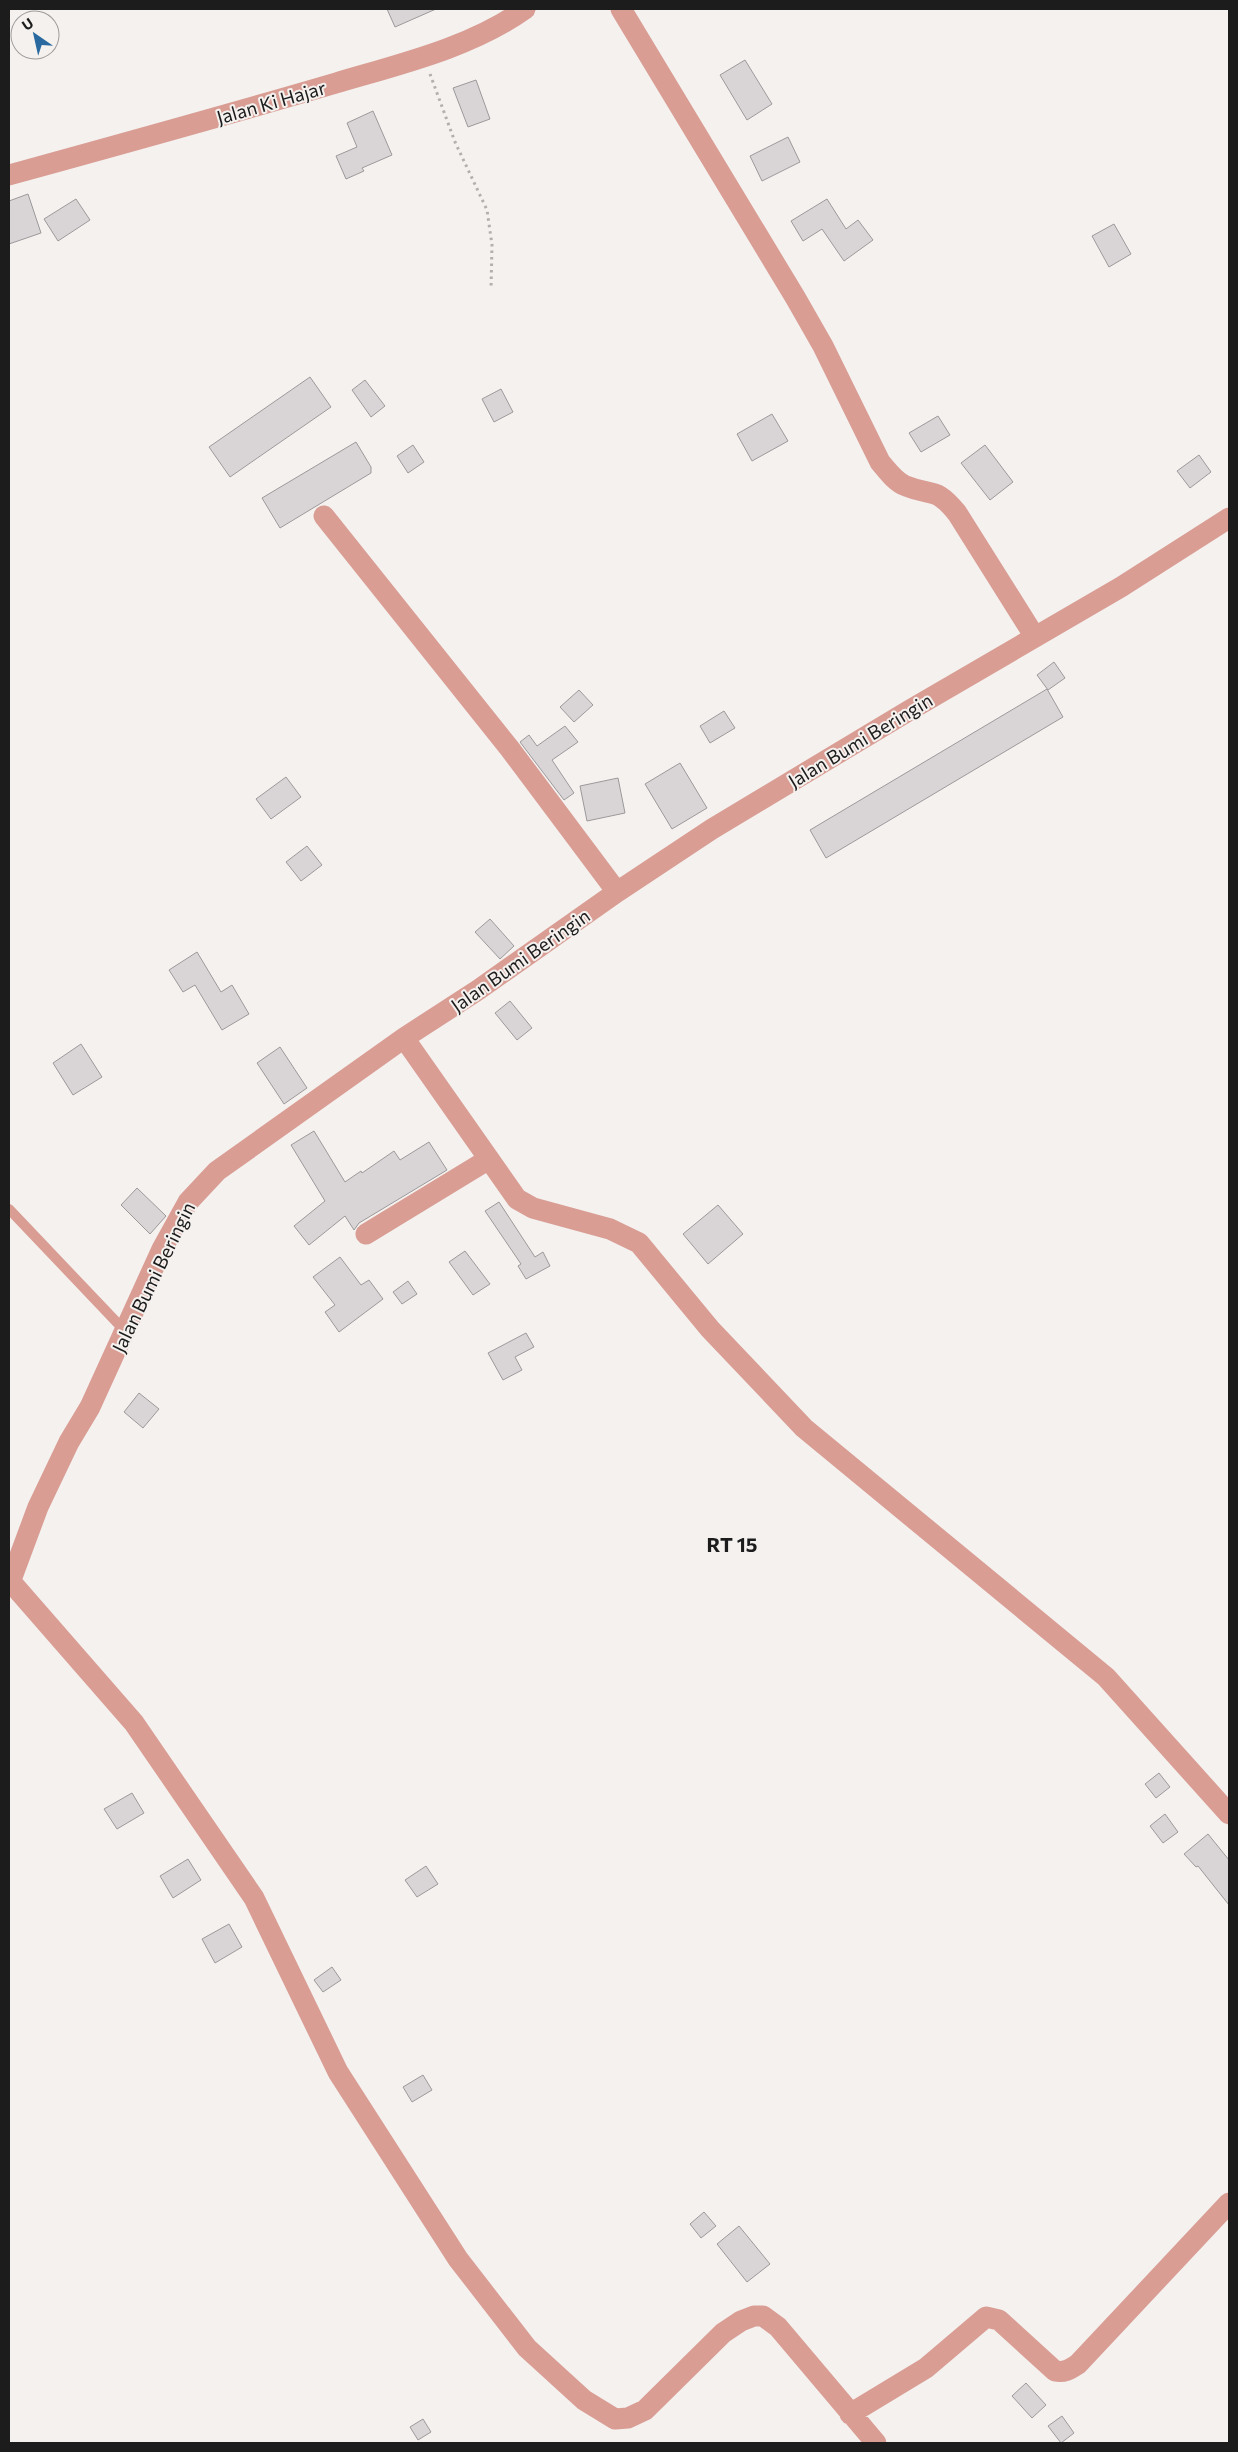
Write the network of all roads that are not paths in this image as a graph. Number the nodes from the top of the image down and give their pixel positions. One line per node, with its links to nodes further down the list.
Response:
1 (525, 9): 3 (street, Jalan Ki Hajar)
2 (621, 9): 6 (street)
3 (9, 175)
4 (324, 516): 7 (street)
5 (1229, 518): 6 (street, Jalan Bumi Beringin)
6 (1035, 637): 7 (street, Jalan Bumi Beringin)
7 (617, 892): 8 (street, Jalan Bumi Beringin)
8 (404, 1038): 9 (street); 12 (street, Jalan Bumi Beringin)
9 (489, 1159): 11 (street); 14 (street)
10 (9, 1209): 12 (lane)
11 (366, 1234)
12 (125, 1332): 13 (street, Jalan Bumi Beringin)
13 (10, 1584): 16 (street)
14 (1229, 1813)
15 (1229, 2203): 16 (street)
16 (850, 2414): 17 (street)
17 (876, 2443)

